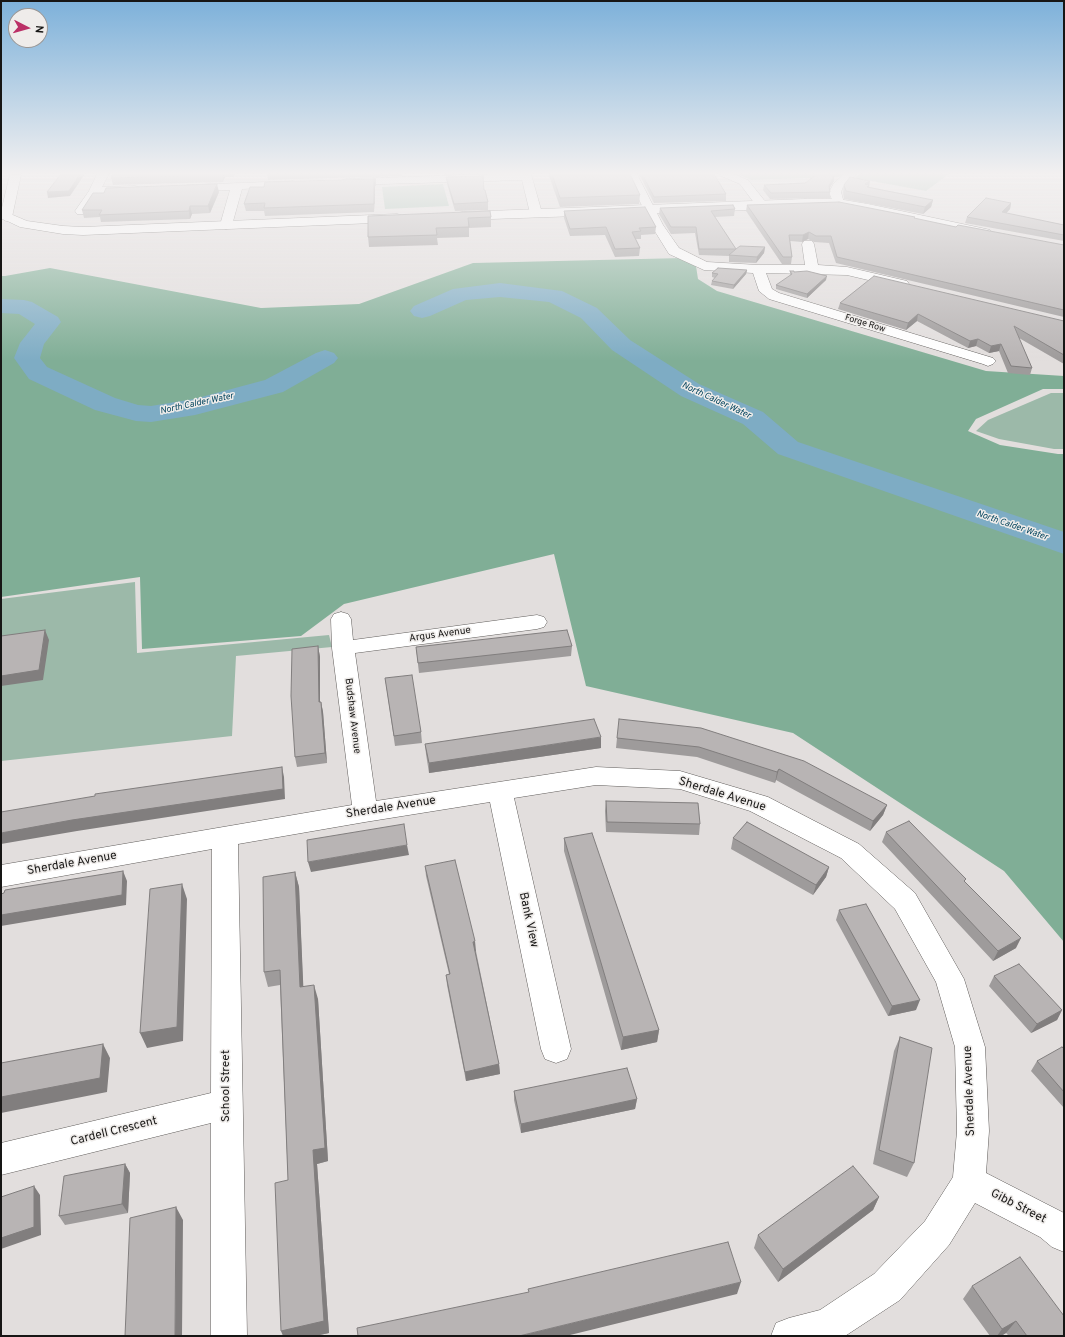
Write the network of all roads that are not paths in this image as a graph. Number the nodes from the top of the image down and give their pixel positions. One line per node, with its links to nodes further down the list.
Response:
1 (664, 236): 3 (street)
2 (808, 244): 4 (street)
3 (758, 269): 4 (street); 6 (street, Forge Row)
4 (812, 269): 5 (street)
5 (912, 287)
6 (988, 362)
7 (341, 619): 9 (street, Budshaw Avenue)
8 (537, 622): 9 (street, Argus Avenue)
9 (343, 648): 11 (street, Budshaw Avenue)
10 (500, 792): 11 (street, Sherdale Avenue); 14 (street, Bank View); 17 (street, Sherdale Avenue)
11 (365, 812): 12 (street, Sherdale Avenue)
12 (225, 837): 13 (street, Sherdale Avenue); 15 (street, School Street)
13 (1, 876)
14 (556, 1049)
15 (227, 1104): 16 (street, Cardell Crescent); 19 (street, School Street)
16 (1, 1159)
17 (969, 1182): 18 (street, Gibb Street); 20 (street, Sherdale Avenue)
18 (1064, 1235)
19 (229, 1336)
20 (789, 1336)

